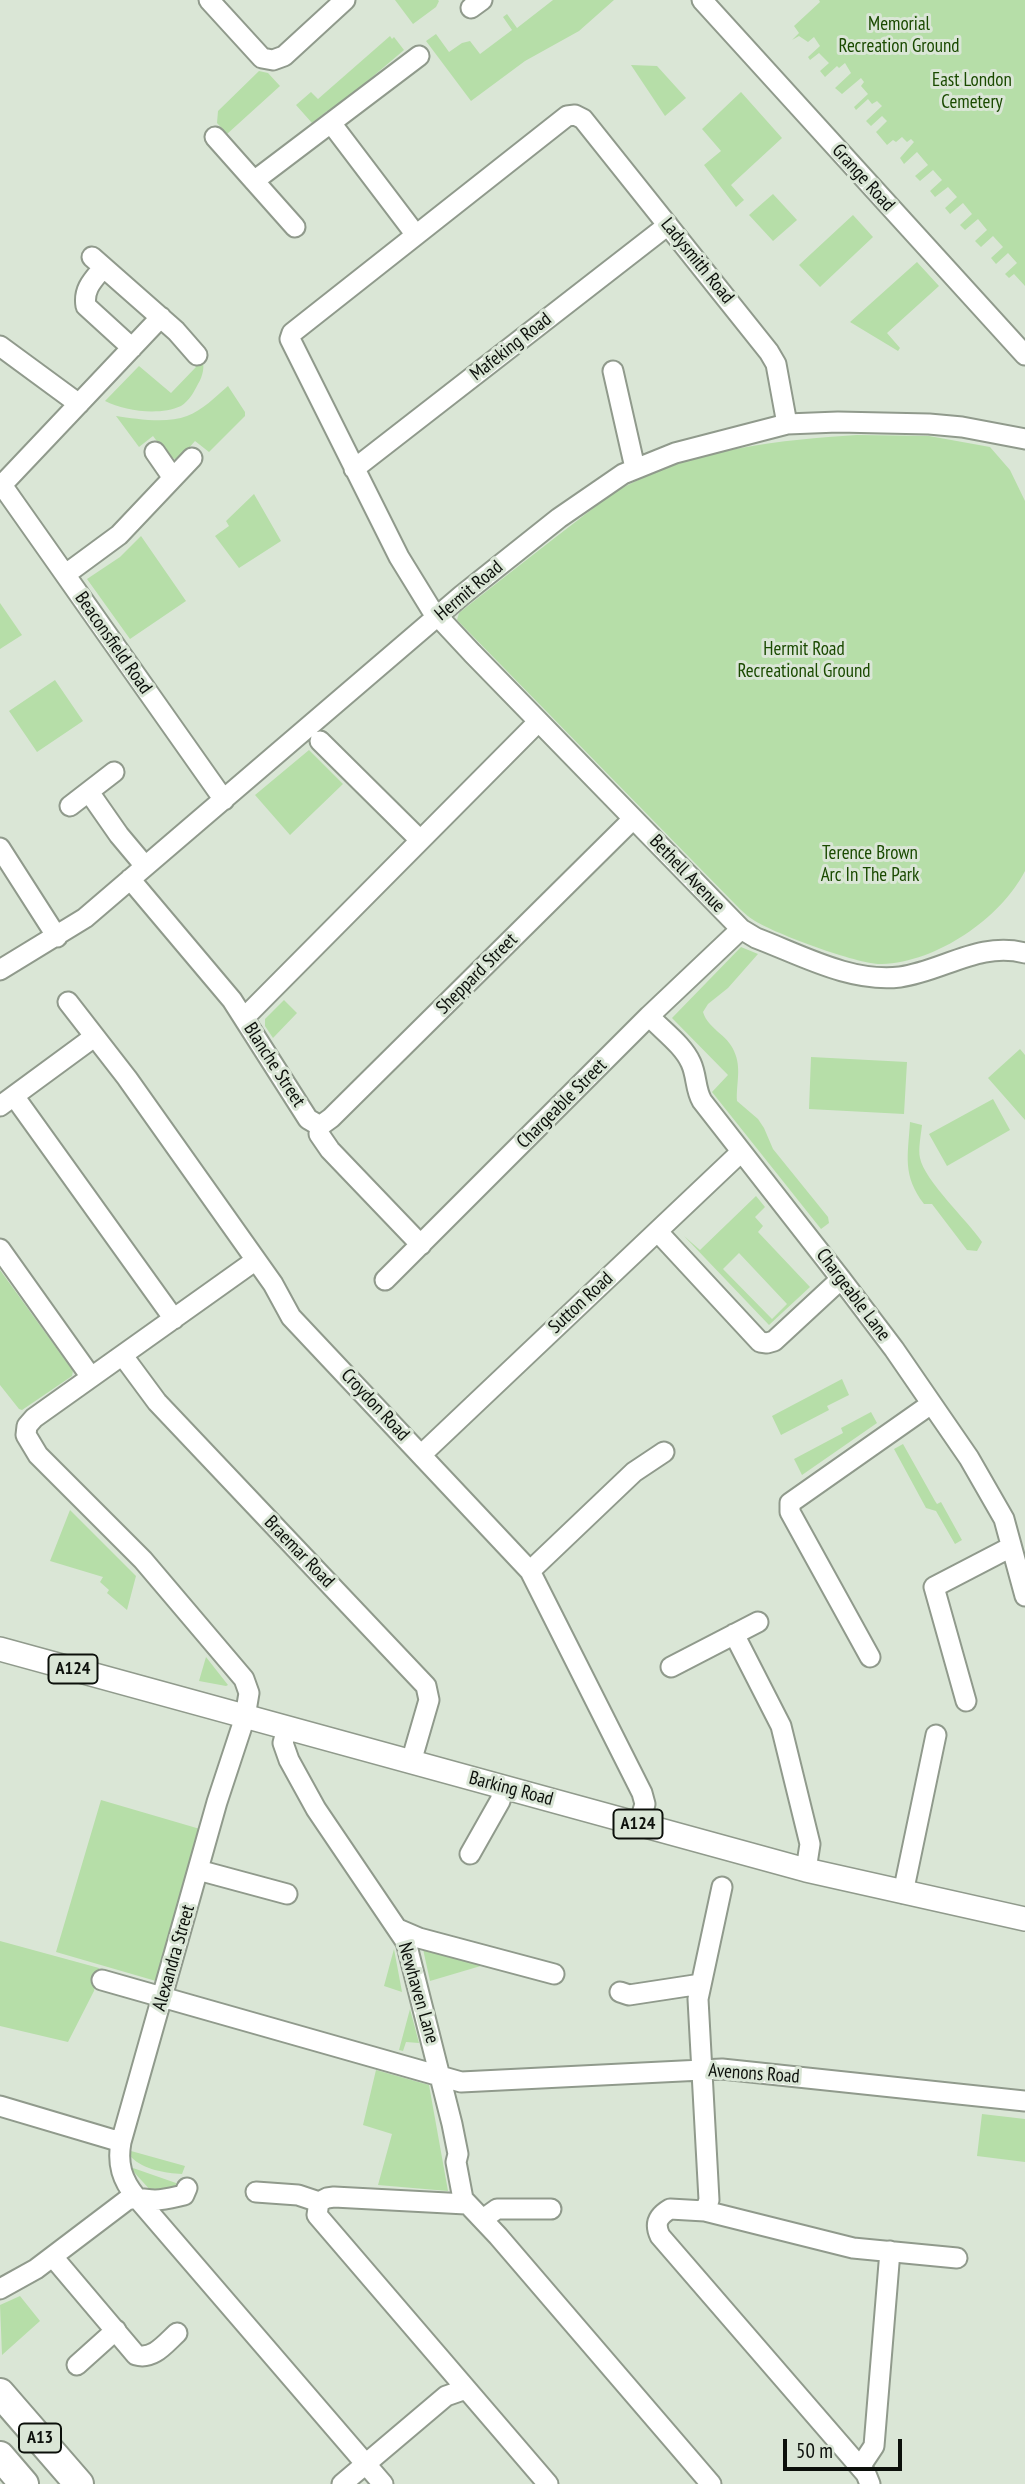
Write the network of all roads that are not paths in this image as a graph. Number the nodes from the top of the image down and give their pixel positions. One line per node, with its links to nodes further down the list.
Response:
1 (209, 0): 2 (street)
2 (345, 0)
3 (702, 0): 15 (street, Grange Road)
4 (419, 56): 5 (street)
5 (331, 123): 7 (street); 10 (street)
6 (215, 137): 7 (street)
7 (254, 181): 9 (street)
8 (668, 225): 10 (street, Ladysmith Road); 18 (street, Ladysmith Road); 23 (street, Mafeking Road)
9 (295, 227)
10 (416, 235): 23 (street, Bethell Avenue)
11 (161, 317): 13 (street); 13 (street); 14 (street)
12 (0, 346): 17 (street)
13 (132, 348): 17 (street)
14 (197, 355)
15 (1025, 355)
16 (614, 371): 22 (street)
17 (79, 404): 25 (street)
18 (787, 424): 19 (street, Hermit Road); 22 (street, Hermit Road)
19 (1025, 439)
20 (155, 452): 24 (street)
21 (192, 458): 24 (street)
22 (635, 468): 27 (street, Hermit Road)
23 (354, 469): 27 (street, Bethell Avenue)
24 (173, 478): 26 (street)
25 (1, 486): 26 (street, Beaconsfield Road)
26 (65, 574): 32 (street, Beaconsfield Road)
27 (438, 618): 28 (street, Bethell Avenue); 32 (street, Hermit Road)
28 (538, 722): 34 (street, Bethell Avenue); 35 (street)
29 (320, 741): 35 (street)
30 (114, 772): 31 (street)
31 (89, 792): 33 (street); 37 (street, Blanche Street)
32 (224, 800): 37 (street, Hermit Road)
33 (70, 806)
34 (633, 819): 38 (street, Bethell Avenue); 47 (street, Sheppard Street)
35 (420, 840): 44 (street)
36 (0, 848): 39 (street)
37 (137, 872): 39 (street, Hermit Road); 44 (street, Blanche Street)
38 (741, 929): 40 (street, Bethell Avenue); 43 (street, Chargeable Street)
39 (57, 937): 41 (street, Hermit Road)
40 (1017, 952)
41 (0, 970)
42 (68, 1002): 45 (street, Croydon Road)
43 (649, 1016): 48 (street, Chargeable Lane); 50 (street, Chargeable Street)
44 (244, 1018): 47 (street, Blanche Street)
45 (94, 1037): 46 (street); 52 (street, Croydon Road)
46 (7, 1101): 55 (street)
47 (320, 1126): 50 (street, Blanche Street)
48 (741, 1152): 49 (street, Sutton Road); 53 (street, Chargeable Lane)
49 (658, 1232): 53 (street); 60 (street, Sutton Road)
50 (421, 1245): 54 (street, Chargeable Street)
51 (0, 1249): 57 (street)
52 (256, 1260): 55 (street); 60 (street, Croydon Road)
53 (841, 1279): 58 (street, Chargeable Lane)
54 (385, 1280)
55 (174, 1319): 56 (street)
56 (123, 1356): 57 (street); 73 (street, Braemar Road)
57 (91, 1377): 70 (street)
58 (931, 1404): 61 (street, Chargeable Lane); 67 (street)
59 (664, 1452): 62 (street)
60 (421, 1455): 62 (street, Croydon Road)
61 (1011, 1547): 63 (street, Chargeable Lane); 69 (street)
62 (530, 1571): 75 (street, Croydon Road)
63 (1025, 1596)
64 (758, 1622): 65 (street)
65 (734, 1634): 68 (street); 78 (street)
66 (0, 1649): 70 (main road, Barking Road / A124)
67 (870, 1657)
68 (671, 1667)
69 (966, 1701)
70 (245, 1717): 71 (main road, Barking Road / A124); 77 (street, Alexandra Street)
71 (286, 1728): 73 (main road, Barking Road / A124); 83 (street, Newhaven Lane)
72 (936, 1735): 80 (street)
73 (411, 1762): 74 (main road, Barking Road / A124)
74 (504, 1787): 75 (main road, Barking Road / A124); 76 (street)
75 (639, 1824): 78 (main road, Barking Road / A124)
76 (470, 1854)
77 (198, 1870): 81 (street); 88 (street, Alexandra Street)
78 (806, 1870): 80 (main road, Barking Road / A124)
79 (722, 1887): 86 (street)
80 (903, 1893): 82 (main road, Barking Road / A124)
81 (287, 1894)
82 (1025, 1919)
83 (398, 1929): 84 (street); 90 (street, Newhaven Lane)
84 (554, 1974)
85 (102, 1980): 88 (street, Avenons Road)
86 (701, 1984): 87 (street); 89 (street)
87 (620, 1992)
88 (163, 1998): 90 (street, Avenons Road); 93 (street, Alexandra Street)
89 (704, 2069): 90 (street, Avenons Road); 91 (street, Avenons Road); 100 (street)
90 (441, 2077): 98 (street, Newhaven Lane)
91 (1025, 2101)
92 (0, 2106): 93 (street)
93 (121, 2142): 96 (street, Alexandra Street)
94 (187, 2188): 96 (street)
95 (256, 2192): 97 (street)
96 (136, 2197): 103 (street); 112 (street, Alexandra Street)
97 (319, 2202): 98 (street); 109 (street)
98 (466, 2204): 101 (street)
99 (551, 2209): 101 (street)
100 (705, 2211): 102 (street); 113 (street)
101 (482, 2219): 119 (street)
102 (890, 2251): 104 (street); 113 (street)
103 (53, 2257): 105 (street); 106 (street)
104 (957, 2258)
105 (0, 2288)
106 (116, 2330): 107 (street); 108 (street)
107 (177, 2333)
108 (76, 2365)
109 (466, 2389): 112 (street); 118 (street)
110 (0, 2393): 115 (highway, A13)
111 (0, 2456): 114 (highway, A13)
112 (366, 2464): 116 (street); 117 (street, Alexandra Street)
113 (865, 2476)
114 (24, 2484)
115 (79, 2484)
116 (341, 2484)
117 (383, 2484)
118 (548, 2484)
119 (711, 2484)

